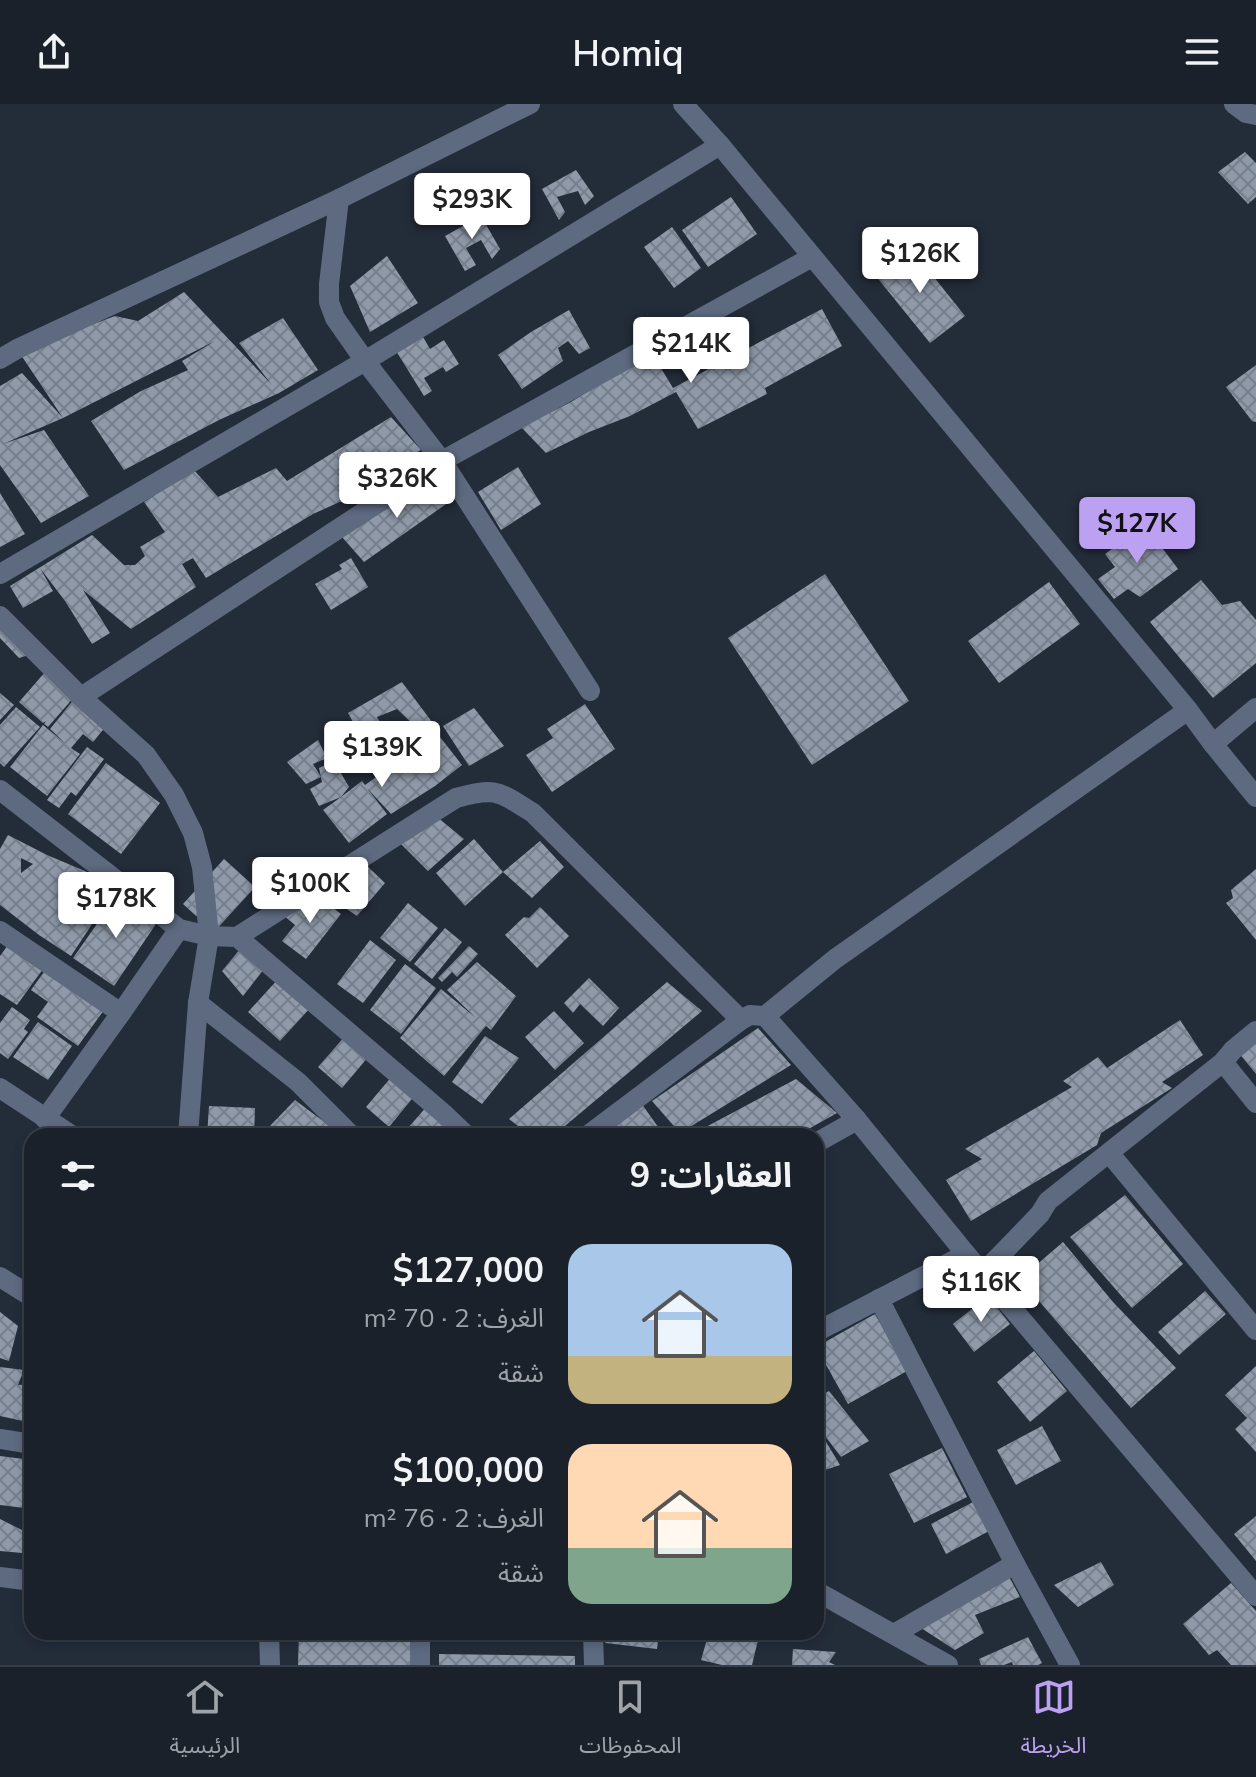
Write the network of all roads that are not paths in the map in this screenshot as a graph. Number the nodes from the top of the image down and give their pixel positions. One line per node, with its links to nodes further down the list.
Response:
1 (530, 104): 6 (street)
2 (683, 104): 5 (street)
3 (1234, 104): 4 (street)
4 (1256, 115)
5 (720, 145): 7 (street); 9 (street)
6 (339, 199): 8 (street); 9 (street)
7 (812, 257): 10 (street); 16 (street)
8 (0, 359)
9 (365, 361): 10 (street); 11 (street)
10 (442, 461): 13 (street); 14 (street)
11 (0, 574)
12 (0, 616): 14 (street)
13 (590, 691)
14 (81, 697): 22 (street)
15 (1256, 708): 17 (street)
16 (1188, 710): 17 (street); 26 (street)
17 (1213, 744): 19 (street)
18 (0, 790): 20 (street)
19 (1256, 797)
20 (179, 929): 22 (street); 25 (street)
21 (0, 931): 25 (street)
22 (209, 936): 23 (street); 24 (street)
23 (237, 937): 27 (street); 37 (street)
24 (198, 1003): 35 (street); 36 (street)
25 (121, 1013): 32 (street)
26 (765, 1016): 27 (street); 33 (street)
27 (741, 1020): 38 (street)
28 (1256, 1031): 29 (street)
29 (1223, 1062): 31 (street); 40 (street)
30 (3, 1097): 32 (street)
31 (1256, 1103)
32 (45, 1119): 34 (street)
33 (857, 1120): 39 (street); 41 (street)
34 (60, 1128)
35 (189, 1128)
36 (344, 1128)
37 (458, 1128)
38 (598, 1128)
39 (824, 1139)
40 (1110, 1154): 42 (street); 47 (street)
41 (966, 1254): 42 (street); 45 (street)
42 (983, 1273): 54 (street)
43 (0, 1277): 44 (street)
44 (24, 1292)
45 (879, 1299): 46 (street); 50 (street)
46 (824, 1328)
47 (1256, 1330)
48 (0, 1439): 49 (street)
49 (24, 1443)
50 (1015, 1564): 55 (street); 63 (street)
51 (0, 1577): 52 (street)
52 (24, 1580)
53 (824, 1595): 55 (street)
54 (1256, 1596)
55 (894, 1634): 62 (street)
56 (269, 1640): 59 (street)
57 (420, 1640): 60 (street)
58 (593, 1640): 61 (street)
59 (270, 1665)
60 (420, 1665)
61 (594, 1665)
62 (948, 1665)
63 (1070, 1665)

